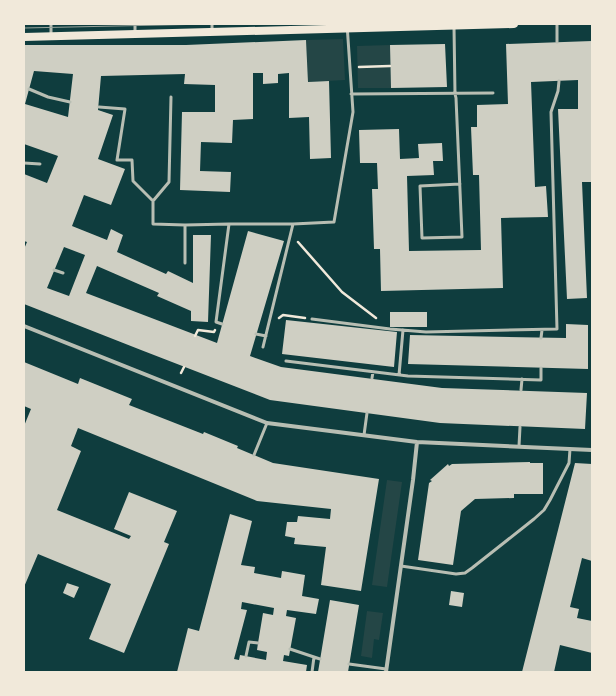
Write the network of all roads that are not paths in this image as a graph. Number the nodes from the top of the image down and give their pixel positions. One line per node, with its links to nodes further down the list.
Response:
1 (51, 24): 11 (lane)
2 (135, 24): 10 (lane)
3 (497, 24): 4 (main road); 7 (main road)
4 (514, 24)
5 (557, 24): 13 (lane)
6 (424, 25): 7 (main road); 8 (main road)
7 (454, 25): 18 (lane)
8 (352, 26): 9 (main road); 17 (lane)
9 (212, 28): 10 (main road)
10 (135, 34): 11 (main road)
11 (51, 36): 12 (main road)
12 (24, 37)
13 (558, 42)
14 (559, 80): 36 (lane)
15 (29, 89): 20 (lane)
16 (493, 93): 18 (lane)
17 (352, 94): 18 (lane); 27 (lane)
18 (455, 94): 24 (lane)
19 (171, 97): 25 (lane)
20 (70, 102)
21 (99, 107): 25 (lane)
22 (24, 163): 23 (lane)
23 (40, 164)
24 (460, 184): 24 (lane)
25 (154, 201): 28 (lane)
26 (229, 224): 27 (lane); 28 (lane); 33 (lane)
27 (293, 224): 38 (lane)
28 (185, 225): 29 (lane)
29 (185, 263)
30 (54, 270): 31 (lane)
31 (63, 273)
32 (312, 319): 35 (lane)
33 (222, 324)
34 (24, 326): 49 (street)
35 (403, 330): 36 (lane); 44 (lane)
36 (542, 330): 39 (lane)
37 (256, 334): 38 (lane)
38 (266, 336): 40 (lane)
39 (541, 338)
40 (263, 347)
41 (286, 361): 43 (lane)
42 (541, 368): 46 (lane)
43 (373, 372): 44 (lane); 45 (lane)
44 (399, 375): 46 (lane)
45 (372, 378)
46 (522, 379): 47 (lane)
47 (521, 390)
48 (367, 413): 51 (lane)
49 (267, 423): 51 (street); 56 (lane)
50 (520, 426): 53 (lane)
51 (364, 435): 52 (street)
52 (417, 442): 53 (street); 57 (street)
53 (519, 446): 54 (street)
54 (570, 449): 55 (street); 57 (lane)
55 (592, 450)
56 (254, 455)
57 (401, 566): 64 (street)
58 (258, 643): 60 (lane)
59 (290, 649): 61 (lane)
60 (246, 656)
61 (314, 657): 62 (lane); 65 (lane)
62 (320, 659)
63 (349, 664): 64 (lane)
64 (386, 670)
65 (312, 672)

